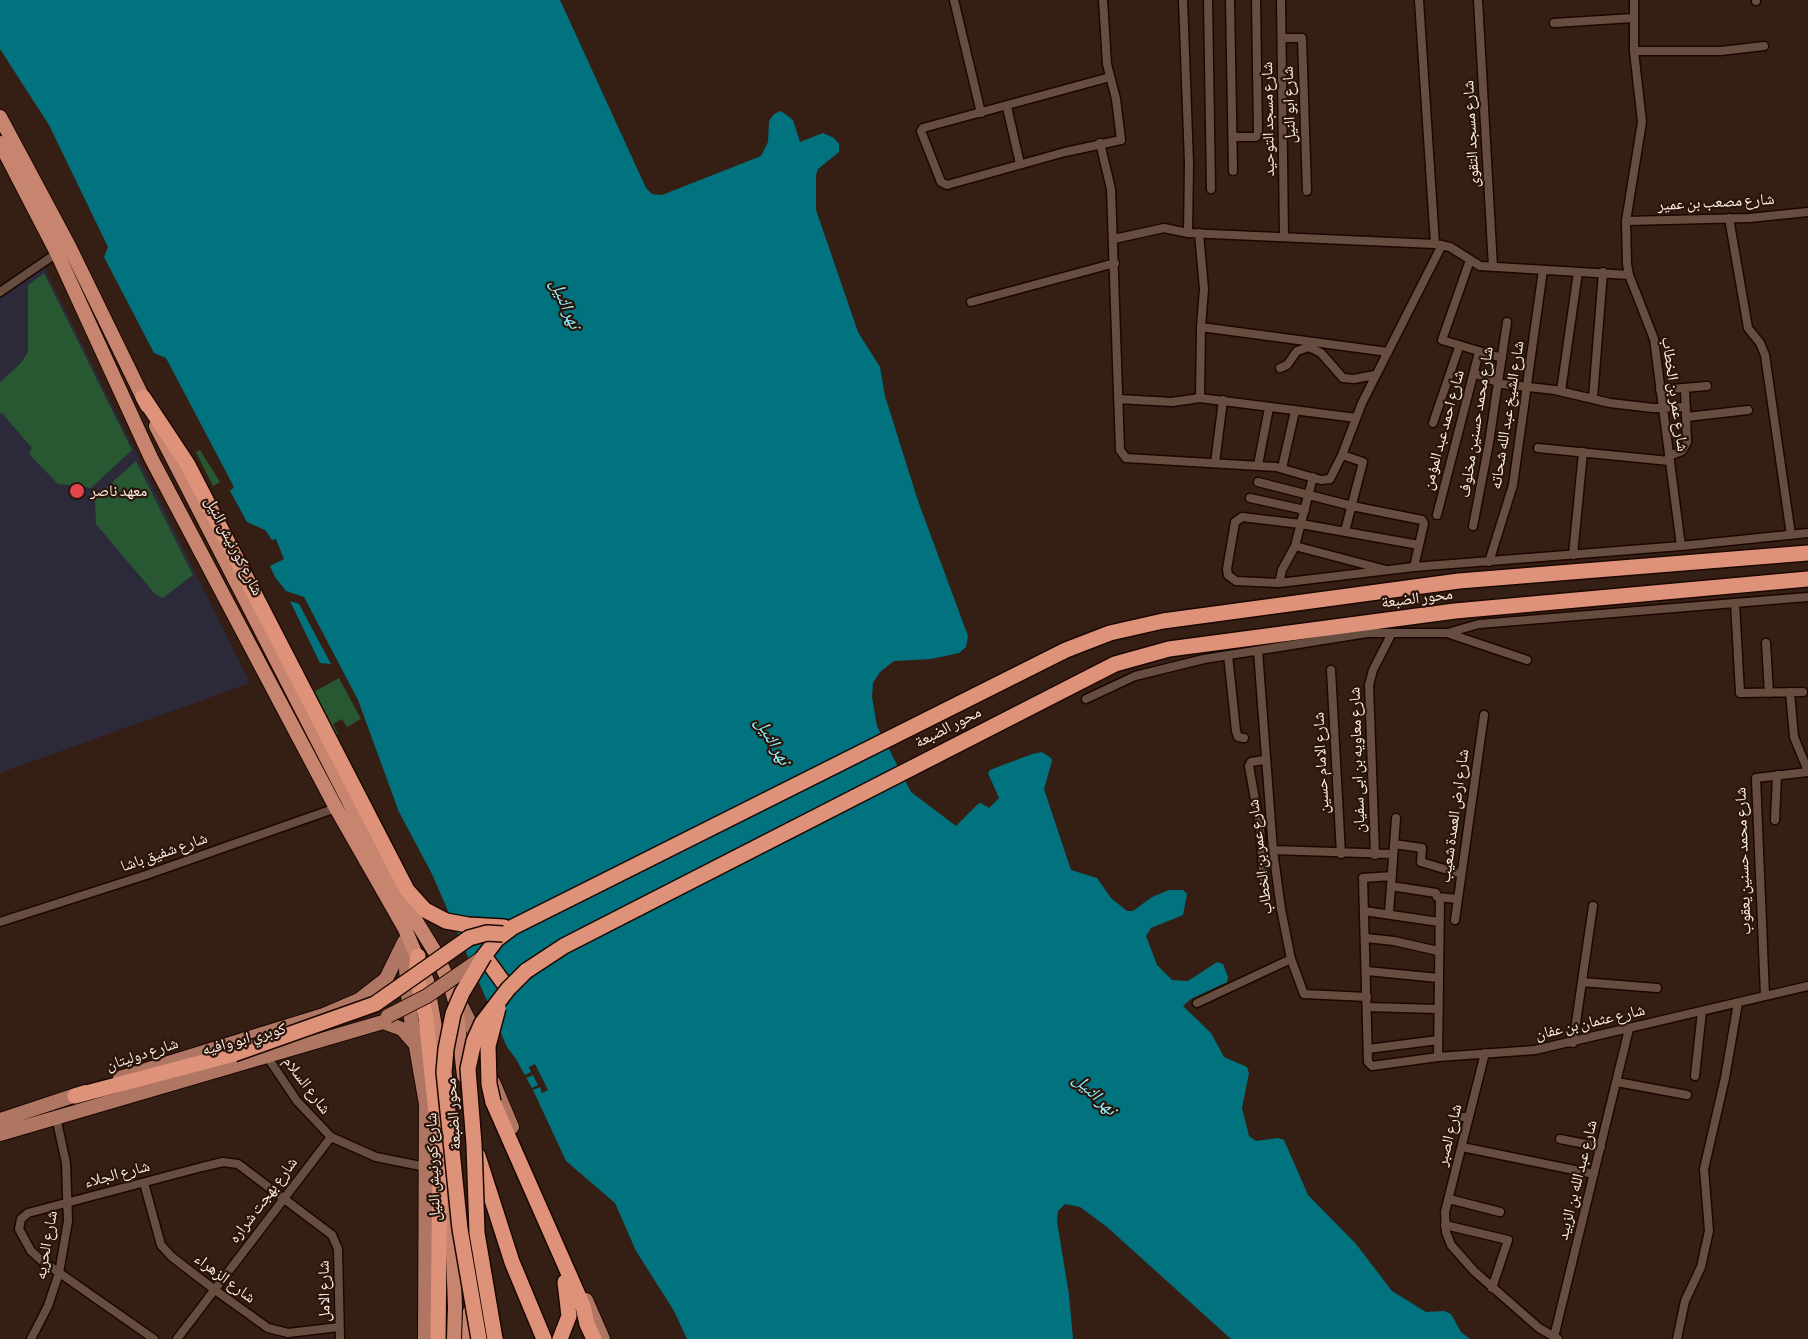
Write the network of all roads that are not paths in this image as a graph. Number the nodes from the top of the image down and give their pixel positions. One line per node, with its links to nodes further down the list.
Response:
1 (954, 0): 18 (street)
2 (1103, 0): 16 (street)
3 (1183, 0): 30 (street)
4 (1208, 0): 25 (street)
5 (1230, 0): 20 (street)
6 (1256, 0): 20 (street)
7 (1281, 0): 13 (street, شارع مسجد التوحيد)
8 (1419, 0): 34 (street)
9 (1478, 0): 38 (street, شارع مسجد التقوى)
10 (1634, 0): 11 (street, شارع عمر بن الخطاب)
11 (1634, 18): 12 (street); 15 (street, شارع عمر بن الخطاب)
12 (1554, 23)
13 (1282, 38): 26 (street, شارع ابو النيل); 32 (street, شارع مسجد التوحيد)
14 (1764, 46): 15 (street)
15 (1634, 51): 29 (street, شارع عمر بن الخطاب)
16 (1110, 77): 17 (street); 22 (street)
17 (1007, 107): 18 (street); 23 (street)
18 (981, 113): 23 (street)
19 (0, 117): 60 (highway, شارع كورنيش النيل)
20 (1233, 137): 24 (street)
21 (0, 143): 35 (highway, شارع كورنيش النيل)
22 (1100, 143): 23 (street); 33 (street)
23 (1020, 164)
24 (1233, 171)
25 (1211, 189)
26 (1307, 191)
27 (1808, 212): 28 (street, شارع مصعب بن عمير)
28 (1729, 218): 29 (street, شارع مصعب بن عمير); 95 (street)
29 (1626, 221): 42 (street, شارع عمر بن الخطاب)
30 (1188, 233): 31 (street); 33 (street)
31 (1199, 233): 32 (street); 46 (street)
32 (1284, 237): 34 (street)
33 (1114, 239): 37 (street)
34 (1438, 244): 36 (street); 48 (street)
35 (57, 254): 43 (street); 77 (highway, شارع كورنيش النيل)
36 (1470, 260): 38 (street); 47 (street)
37 (1115, 263): 44 (street); 63 (street)
38 (1493, 267): 39 (street)
39 (1543, 270): 40 (street); 56 (street, شارع الشيخ عبد الله شحاته)
40 (1578, 272): 41 (street); 59 (street)
41 (1604, 272): 42 (street); 62 (street)
42 (1629, 275): 58 (street, شارع عمر بن الخطاب)
43 (0, 292)
44 (971, 302)
45 (1507, 322): 50 (street, شارع محمد حسنين مخلوف)
46 (1201, 327): 48 (street); 61 (street)
47 (1459, 347): 49 (street); 72 (street)
48 (1388, 352): 53 (street)
49 (1479, 352): 50 (street); 52 (street, شارع احمد عبد المؤمن)
50 (1502, 358): 54 (street, شارع محمد حسنين مخلوف)
51 (1280, 368): 53 (street)
52 (1474, 373): 54 (street); 90 (street, شارع احمد عبد المؤمن)
53 (1375, 375): 71 (street)
54 (1498, 382): 56 (street); 92 (street, شارع محمد حسنين مخلوف)
55 (1707, 386): 57 (street)
56 (1527, 387): 59 (street); 101 (street, شارع الشيخ عبد الله شحاته)
57 (1685, 388): 58 (street); 65 (street)
58 (1660, 390): 67 (street, شارع عمر بن الخطاب)
59 (1561, 391): 62 (street)
60 (142, 397): 74 (highway, شارع كورنيش النيل); 143 (highway)
61 (1200, 398): 63 (street); 64 (street)
62 (1593, 398): 67 (street)
63 (1118, 399): 79 (street)
64 (1223, 400): 66 (street); 79 (street)
65 (1686, 407): 67 (street); 70 (street)
66 (1269, 408): 69 (street); 80 (street)
67 (1662, 408): 78 (street, شارع عمر بن الخطاب)
68 (1748, 410): 70 (street)
69 (1295, 411): 71 (street); 81 (street)
70 (1687, 417): 78 (street)
71 (1356, 418): 76 (street)
72 (1433, 423)
73 (1538, 448): 75 (street)
74 (168, 451): 77 (highway); 84 (highway, شارع كورنيش النيل)
75 (1583, 452): 78 (street); 100 (street)
76 (1342, 455): 82 (street); 88 (street)
77 (151, 458): 85 (highway, شارع كورنيش النيل)
78 (1669, 459): 98 (street, شارع عمر بن الخطاب)
79 (1215, 463): 80 (street)
80 (1258, 465): 81 (street)
81 (1282, 468): 82 (street)
82 (1313, 477): 86 (street)
83 (1258, 482): 86 (street)
84 (185, 486): 85 (highway); 153 (highway, شارع كورنيش النيل)
85 (169, 493): 124 (highway, شارع كورنيش النيل)
86 (1309, 495): 88 (street); 89 (street)
87 (1250, 498): 89 (street)
88 (1352, 506): 93 (street); 96 (street)
89 (1305, 510): 91 (street)
90 (1437, 515)
91 (1301, 524): 93 (street); 97 (street); 105 (street)
92 (1473, 526)
93 (1345, 531): 96 (street)
94 (1808, 533): 95 (street)
95 (1791, 535): 98 (street)
96 (1419, 545): 102 (street)
97 (1295, 546): 103 (street); 105 (street)
98 (1681, 546): 100 (street)
99 (1808, 553): 143 (highway, محور الضبعة)
100 (1573, 555): 101 (street)
101 (1489, 562): 102 (street)
102 (1414, 567): 103 (street)
103 (1390, 571): 105 (street)
104 (1808, 579): 156 (highway, محور الضبعة, bridge)
105 (1279, 584)
106 (1808, 597): 107 (street)
107 (1735, 603): 109 (street); 117 (street)
108 (1392, 633): 109 (street); 111 (street); 131 (street, شارع معاويه بن ابى سفيان)
109 (1448, 633): 113 (street)
110 (1766, 643): 117 (street)
111 (1258, 651): 112 (street); 121 (street, شارع عمر بن الخطاب)
112 (1228, 655): 118 (street); 120 (street)
113 (1527, 660)
114 (1331, 670): 129 (street, شارع الامام حسين)
115 (1790, 692): 116 (street); 117 (street); 122 (street)
116 (1803, 692)
117 (1769, 693)
118 (1086, 699)
119 (1484, 715): 132 (street, شارع ارض العمدة شعيب)
120 (1244, 738)
121 (1264, 760): 128 (street, شارع عمر بن الخطاب); 134 (street)
122 (1808, 771): 123 (street, شارع محمد حسنين يعقوب)
123 (1777, 775): 126 (street); 157 (street, شارع محمد حسنين يعقوب)
124 (336, 808): 141 (street, شارع شفيق باشا); 144 (highway, شارع كورنيش النيل)
125 (1396, 818): 127 (street)
126 (1775, 820)
127 (1394, 844): 130 (street); 132 (street)
128 (1273, 850): 129 (street); 149 (street, شارع عمر بن الخطاب)
129 (1341, 854): 131 (street)
130 (1393, 854): 131 (street); 133 (street)
131 (1375, 855)
132 (1461, 874): 136 (street, شارع ارض العمدة شعيب)
133 (1391, 881): 135 (street); 138 (street); 139 (street)
134 (1264, 885)
135 (1440, 898): 136 (street); 142 (street)
136 (1458, 899): 140 (street, شارع ارض العمدة شعيب)
137 (1593, 906): 152 (street)
138 (1364, 911): 139 (street); 145 (street)
139 (1389, 912): 142 (street)
140 (1455, 920)
141 (0, 922)
142 (1439, 922): 146 (street)
143 (508, 930): 148 (highway, محور الضبعة); 175 (highway, bridge)
144 (405, 935): 147 (highway, شارع كورنيش النيل); 167 (main road, شارع كورنيش النيل); 175 (main road, شارع دوليتان)
145 (1366, 938): 146 (street); 150 (street)
146 (1438, 951): 151 (street)
147 (418, 956): 206 (highway); 207 (highway, شارع كورنيش النيل)
148 (484, 956): 156 (highway); 180 (main road, كوبري ابو وافيه, bridge); 209 (highway, محور الضبعة, bridge)
149 (1291, 959): 158 (street, شارع عمر بن الخطاب); 160 (street)
150 (1367, 971): 151 (street); 158 (street)
151 (1438, 978): 162 (street)
152 (1582, 982): 155 (street); 166 (street)
153 (450, 984): 208 (highway, شارع كورنيش النيل); 214 (main road, شارع كورنيش النيل)
154 (1808, 986): 157 (street, شارع عثمان بن عفان)
155 (1657, 988)
156 (508, 989): 184 (highway, محور الضبعة, bridge); 195 (highway, bridge)
157 (1765, 996): 159 (street, شارع عثمان بن عفان)
158 (1367, 997): 161 (street)
159 (1738, 1002): 163 (street, شارع عثمان بن عفان); 215 (street)
160 (1197, 1003)
161 (1367, 1007): 162 (street); 168 (street)
162 (1438, 1009): 165 (street)
163 (1702, 1011): 164 (street, شارع عثمان بن عفان); 172 (street)
164 (1629, 1029): 166 (street, شارع عثمان بن عفان); 173 (street, شارع عبد الله بن الزبيد)
165 (1438, 1040): 168 (street); 171 (street)
166 (1573, 1043): 169 (street, شارع عثمان بن عفان)
167 (416, 1045): 170 (main road, شارع دوليتان); 187 (main road, شارع كورنيش النيل)
168 (1368, 1049): 171 (street, شارع عثمان بن عفان)
169 (1485, 1053): 171 (street, شارع عثمان بن عفان); 178 (street, شارع الصبر)
170 (266, 1055): 176 (main road, شارع دوليتان); 182 (street, شارع السلام)
171 (1438, 1057)
172 (1695, 1076)
173 (1617, 1082): 174 (street); 186 (street, شارع عبد الله بن الزبيد)
174 (1687, 1095)
175 (75, 1096): 179 (main road, شارع دوليتان)
176 (56, 1117): 181 (main road, شارع دوليتان); 192 (street, شارع الحريه)
177 (1453, 1117): 178 (street)
178 (1469, 1117): 185 (street, شارع الصبر)
179 (0, 1120)
180 (0, 1126)
181 (0, 1134)
182 (331, 1137): 187 (street, شارع السلام); 190 (street, شارع بهجت شراره)
183 (1560, 1139): 186 (street)
184 (474, 1143): 210 (highway, محور الضبعة, bridge); 211 (highway, bridge)
185 (1462, 1147): 188 (street); 191 (street, شارع الصبر)
186 (1601, 1147): 188 (street, شارع عبد الله بن الزبيد)
187 (426, 1167): 205 (main road, شارع كورنيش النيل)
188 (1594, 1174): 200 (street, شارع عبد الله بن الزبيد)
189 (144, 1183): 190 (street, شارع الجلاء); 192 (street, شارع الجلاء); 198 (street, شارع الزهراء)
190 (283, 1197): 198 (street, شارع بهجت شراره); 199 (street, شارع الامل)
191 (1449, 1199): 193 (street); 194 (street, شارع الصبر)
192 (69, 1203): 196 (street, شارع الحريه); 196 (street, شارع الجلاء)
193 (1500, 1212)
194 (1445, 1225): 197 (street); 197 (street)
195 (557, 1247): 212 (highway); 213 (highway)
196 (59, 1273): 201 (street, شارع الحريه); 202 (street)
197 (1492, 1288): 200 (street)
198 (215, 1290): 199 (street, شارع الزهراء); 203 (street, شارع بهجت شراره)
199 (339, 1327): 204 (street, شارع الامل)
200 (1556, 1338)
201 (31, 1339)
202 (154, 1339)
203 (177, 1339)
204 (340, 1339)
205 (425, 1339)
206 (438, 1339)
207 (454, 1339)
208 (469, 1339)
209 (479, 1339)
210 (495, 1339)
211 (544, 1339)
212 (560, 1339)
213 (594, 1339)
214 (603, 1339)
215 (1677, 1339)

